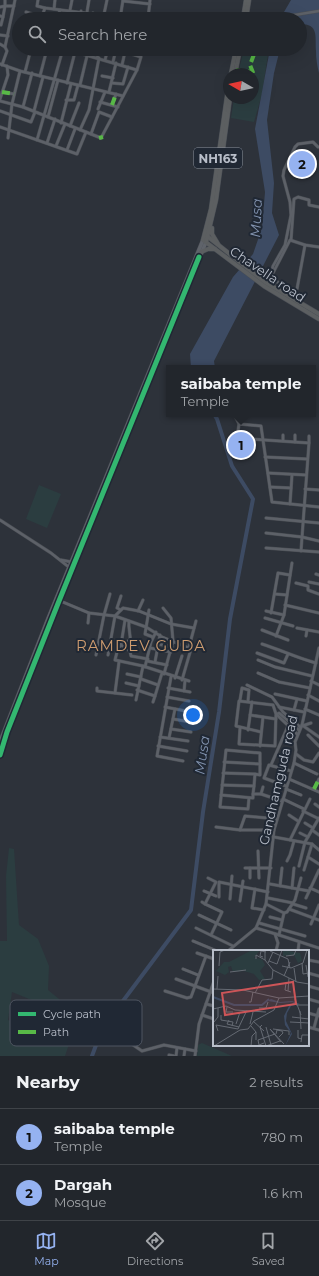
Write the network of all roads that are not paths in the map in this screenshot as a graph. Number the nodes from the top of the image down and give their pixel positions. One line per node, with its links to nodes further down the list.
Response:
1 (5, 0): 14 (street)
2 (15, 0): 15 (street)
3 (38, 0): 17 (street)
4 (55, 0): 18 (street)
5 (72, 0): 20 (street)
6 (89, 0): 25 (street)
7 (107, 0): 26 (street)
8 (150, 0): 13 (street)
9 (246, 0): 29 (highway)
10 (249, 0): 30 (highway)
11 (123, 1): 12 (street); 27 (street)
12 (137, 1): 13 (street)
13 (150, 4): 28 (street)
14 (5, 6): 15 (street); 16 (street); 33 (street)
15 (14, 6): 23 (street)
16 (0, 7)
17 (44, 8): 18 (street); 24 (street)
18 (54, 9): 19 (street)
19 (60, 10): 20 (street)
20 (70, 10): 21 (street)
21 (81, 11): 25 (street)
22 (319, 11): 31 (street)
23 (13, 12)
24 (43, 12)
25 (87, 12)
26 (105, 12)
27 (121, 12)
28 (149, 12)
29 (243, 12)
30 (247, 12)
31 (307, 13)
32 (12, 16): 36 (street)
33 (1, 17): 34 (street)
34 (1, 25)
35 (0, 35): 36 (street)
36 (8, 36): 38 (street)
37 (0, 44): 38 (street)
38 (5, 47): 54 (street)
39 (29, 56): 62 (street)
40 (46, 56): 64 (street)
41 (62, 56): 67 (street)
42 (74, 56): 69 (street)
43 (89, 56): 50 (street); 72 (street)
44 (105, 56): 51 (street)
45 (114, 56): 52 (street)
46 (125, 56): 55 (street)
47 (138, 56): 60 (street)
48 (235, 56): 58 (highway)
49 (239, 56): 59 (highway)
50 (98, 58): 51 (street); 73 (street)
51 (104, 60): 52 (street)
52 (113, 62): 53 (street)
53 (116, 63): 55 (street); 66 (street)
54 (1, 64): 56 (street)
55 (122, 65): 57 (street)
56 (7, 66): 61 (street); 74 (street)
57 (128, 67): 60 (street); 70 (street)
58 (232, 68)
59 (236, 68)
60 (137, 70): 79 (street)
61 (20, 71): 62 (street); 77 (street)
62 (25, 72): 63 (street)
63 (32, 73): 64 (street); 88 (street)
64 (42, 76): 67 (street); 92 (street)
65 (102, 76): 66 (street)
66 (113, 78): 70 (street)
67 (54, 79): 68 (street); 94 (street)
68 (58, 80): 69 (street); 95 (street)
69 (67, 83): 71 (street)
70 (112, 83): 76 (street)
71 (71, 84): 72 (street); 81 (street)
72 (79, 85): 73 (street); 81 (street)
73 (93, 88): 75 (street); 104 (street)
74 (2, 92): 77 (street); 80 (street)
75 (105, 92): 76 (street); 82 (street)
76 (109, 92): 78 (street)
77 (14, 94): 84 (street)
78 (116, 94): 79 (street); 87 (street)
79 (123, 96): 89 (street)
80 (0, 100): 84 (street)
81 (66, 100): 98 (street)
82 (100, 102): 87 (street); 90 (street)
83 (79, 103): 100 (street)
84 (12, 104): 88 (street); 93 (street)
85 (226, 104): 115 (highway, NH163)
86 (229, 104): 114 (highway, NH163)
87 (112, 105): 89 (street)
88 (23, 107): 92 (street)
89 (118, 107): 96 (street)
90 (98, 109)
91 (0, 111): 93 (street)
92 (34, 111): 93 (street); 94 (street)
93 (11, 115): 103 (street)
94 (44, 116): 95 (street); 108 (street)
95 (48, 117): 97 (street)
96 (112, 117): 106 (street); 106 (street)
97 (54, 119): 98 (street); 109 (street)
98 (61, 122): 99 (street)
99 (65, 124): 100 (street); 110 (street)
100 (70, 126): 102 (street)
101 (0, 127): 103 (street)
102 (75, 129): 104 (street); 112 (street)
103 (9, 130): 107 (street); 108 (street)
104 (80, 130): 105 (street)
105 (86, 132): 106 (street); 112 (street)
106 (91, 134)
107 (8, 138)
108 (37, 140): 109 (street)
109 (47, 143): 110 (street)
110 (56, 146): 112 (street)
111 (318, 147): 122 (street)
112 (67, 150)
113 (319, 207): 116 (street)
114 (214, 210): 115 (highway); 117 (highway, NH163)
115 (207, 239): 117 (highway, Chavella road); 120 (highway, Chavella road); 121 (main road); 157 (main road)
116 (290, 240): 118 (street); 122 (street)
117 (219, 245): 122 (highway, Chavella road)
118 (305, 245): 119 (street); 122 (street)
119 (319, 247)
120 (216, 249): 121 (highway); 122 (highway, Chavella road)
121 (201, 252): 157 (main road)
122 (273, 282): 123 (highway, Chavella road); 124 (highway, Chavella road)
123 (319, 314)
124 (319, 319)
125 (236, 417): 126 (street)
126 (239, 424): 130 (street); 130 (street)
127 (283, 435): 131 (street)
128 (295, 435): 132 (street)
129 (309, 436): 133 (street)
130 (262, 440): 131 (street); 134 (street)
131 (283, 441): 132 (street)
132 (294, 442): 133 (street)
133 (309, 443): 135 (street)
134 (265, 457): 135 (street); 136 (street)
135 (307, 459): 138 (street)
136 (268, 473): 137 (street); 139 (street)
137 (292, 475): 138 (street); 140 (street)
138 (306, 475): 141 (street)
139 (270, 487): 140 (street); 143 (street)
140 (291, 488): 143 (street)
141 (305, 489): 142 (street); 144 (street)
142 (319, 490)
143 (290, 504): 144 (street)
144 (304, 505): 145 (street); 148 (street)
145 (319, 506)
146 (266, 518): 148 (street)
147 (0, 520): 156 (street)
148 (303, 521): 149 (street); 151 (street)
149 (319, 522)
150 (266, 533): 151 (street)
151 (302, 536): 152 (street); 154 (street)
152 (319, 541)
153 (266, 548): 154 (street)
154 (301, 551): 155 (street)
155 (319, 552)
156 (61, 560): 157 (street); 159 (street)
157 (73, 563): 159 (main road)
158 (292, 563): 160 (street)
159 (71, 568): 169 (main road)
160 (290, 575): 165 (street); 168 (street)
161 (309, 582): 163 (street)
162 (296, 583): 166 (street)
163 (319, 584)
164 (110, 594): 181 (street)
165 (275, 594): 168 (street); 178 (street)
166 (319, 594)
167 (121, 596): 173 (street)
168 (287, 596): 171 (street)
169 (58, 600): 177 (street); 292 (main road); 298 (main road)
170 (143, 600): 175 (street)
171 (286, 605): 179 (street); 182 (street)
172 (163, 608): 190 (street)
173 (122, 610): 175 (street); 183 (street)
174 (149, 610): 180 (street)
175 (138, 611): 180 (street)
176 (266, 611): 178 (street)
177 (89, 613): 181 (street); 188 (street)
178 (271, 613): 182 (street)
179 (319, 613)
180 (148, 614): 190 (street); 192 (street)
181 (104, 615): 183 (street); 220 (street)
182 (284, 615): 189 (street)
183 (115, 616): 185 (street); 221 (street)
184 (264, 618): 189 (street)
185 (125, 620): 187 (street); 195 (street)
186 (196, 621): 193 (street)
187 (129, 622): 192 (street); 196 (street)
188 (88, 623)
189 (282, 623): 191 (street); 202 (street)
190 (171, 624): 193 (street); 206 (street)
191 (293, 626)
192 (146, 627): 199 (street); 204 (street)
193 (194, 628): 213 (street)
194 (297, 628): 198 (street)
195 (123, 629): 196 (street); 210 (street)
196 (128, 630): 211 (street)
197 (262, 630): 202 (street)
198 (307, 630): 200 (street); 203 (street)
199 (156, 632): 201 (street); 204 (street)
200 (319, 632)
201 (160, 635): 206 (street); 208 (street)
202 (276, 636): 205 (street)
203 (306, 636)
204 (153, 637): 207 (street)
205 (288, 640)
206 (173, 641): 212 (street); 213 (street)
207 (151, 642): 208 (street); 214 (street)
208 (158, 644): 212 (street); 216 (street)
209 (262, 644): 219 (street)
210 (121, 645): 223 (street); 226 (street)
211 (128, 645)
212 (172, 647): 217 (street)
213 (189, 647): 237 (street)
214 (150, 648): 216 (street); 223 (street)
215 (319, 648): 225 (street, Gandhamguda road)
216 (157, 649): 217 (street); 227 (street)
217 (171, 652): 228 (street)
218 (257, 653): 219 (street)
219 (288, 654): 225 (street)
220 (96, 655)
221 (108, 655)
222 (182, 656): 236 (street)
223 (148, 660): 227 (street); 229 (street)
224 (258, 660): 233 (street)
225 (317, 661): 233 (street, Gandhamguda road)
226 (119, 662): 229 (street); 250 (street)
227 (155, 662): 228 (street)
228 (167, 665): 230 (street)
229 (144, 667): 230 (street); 235 (street)
230 (163, 673): 234 (street); 240 (street)
231 (258, 673): 246 (street)
232 (127, 674): 235 (street)
233 (312, 676): 238 (street, Gandhamguda road)
234 (171, 677): 236 (street); 245 (street)
235 (141, 678): 240 (street); 243 (street)
236 (175, 678): 237 (street)
237 (185, 681): 248 (street)
238 (311, 681): 242 (street); 246 (street, Gandhamguda road)
239 (126, 683): 243 (street)
240 (158, 685): 254 (street)
241 (247, 685): 266 (street)
242 (319, 685)
243 (139, 686): 247 (street)
244 (97, 688): 250 (street)
245 (168, 688): 248 (street); 255 (street)
246 (310, 688): 253 (street, Gandhamguda road)
247 (138, 690): 254 (street); 257 (street)
248 (184, 690): 249 (street)
249 (190, 692)
250 (114, 693): 252 (street)
251 (274, 694): 256 (street)
252 (132, 695)
253 (308, 695): 260 (street, Gandhamguda road); 261 (street)
254 (155, 696): 262 (street)
255 (167, 697): 263 (street); 265 (street)
256 (297, 699): 260 (street); 268 (street)
257 (136, 700)
258 (240, 700): 259 (street); 259 (street); 281 (street)
259 (248, 701): 264 (street)
260 (307, 701): 269 (street, Gandhamguda road)
261 (319, 701)
262 (153, 702)
263 (189, 702)
264 (252, 702): 271 (street); 272 (street)
265 (165, 707): 267 (street); 288 (street)
266 (279, 707): 268 (street); 280 (street)
267 (174, 709): 270 (street); 275 (street)
268 (294, 710): 269 (street)
269 (305, 710): 273 (street); 280 (street, Gandhamguda road)
270 (191, 712)
271 (276, 714): 276 (street); 279 (street); 280 (street)
272 (250, 715): 274 (street); 283 (street)
273 (319, 715)
274 (263, 717): 276 (street); 285 (street)
275 (173, 719): 277 (street); 282 (street)
276 (276, 719): 294 (street)
277 (191, 722)
278 (312, 722): 280 (street)
279 (288, 726): 286 (street); 304 (street)
280 (301, 727): 286 (street, Gandhamguda road); 289 (street)
281 (240, 728): 283 (street); 294 (street)
282 (171, 729): 284 (street); 290 (street)
283 (248, 730): 285 (street)
284 (190, 732)
285 (261, 732): 294 (street)
286 (297, 734): 299 (street, Gandhamguda road)
287 (308, 735): 295 (street)
288 (160, 737): 290 (street); 293 (street)
289 (319, 737)
290 (169, 738): 291 (street)
291 (188, 741)
292 (0, 742)
293 (158, 746): 296 (street); 300 (street)
294 (260, 746)
295 (319, 746)
296 (188, 751)
297 (319, 753): 299 (street)
298 (0, 754)
299 (296, 754): 302 (street, Gandhamguda road)
300 (183, 761)
301 (224, 762): 303 (street); 303 (street); 306 (street)
302 (294, 763): 305 (street, Gandhamguda road); 308 (street)
303 (260, 764): 307 (street)
304 (271, 765): 305 (street); 314 (street)
305 (291, 771): 309 (street, Gandhamguda road)
306 (223, 773): 307 (street); 311 (street)
307 (254, 774): 312 (street)
308 (317, 774)
309 (289, 778): 314 (street, Gandhamguda road); 315 (street)
310 (319, 780): 315 (street)
311 (222, 784): 312 (street); 319 (street)
312 (254, 786): 317 (street)
313 (263, 787): 318 (street)
314 (286, 787): 320 (street); 323 (street, Gandhamguda road)
315 (314, 789): 316 (street)
316 (319, 792)
317 (253, 794): 318 (street); 321 (street)
318 (261, 794): 323 (street)
319 (221, 795): 321 (street); 321 (street)
320 (301, 795)
321 (249, 798)
322 (310, 799): 326 (street)
323 (282, 800): 326 (street); 328 (street, Gandhamguda road)
324 (314, 804): 325 (street)
325 (319, 807)
326 (304, 810): 329 (street); 330 (street)
327 (288, 815): 330 (street)
328 (277, 819): 334 (street); 335 (street, Gandhamguda road)
329 (319, 819): 333 (street)
330 (298, 821): 340 (street)
331 (305, 823): 333 (street)
332 (216, 827): 334 (street)
333 (313, 829): 337 (street); 339 (street)
334 (240, 830): 335 (street)
335 (274, 830): 338 (street, Gandhamguda road)
336 (300, 833): 339 (street)
337 (319, 835)
338 (274, 836): 340 (street); 353 (street, Gandhamguda road)
339 (308, 837): 342 (street)
340 (290, 840): 341 (street)
341 (294, 841): 342 (street); 347 (street)
342 (305, 843): 343 (street); 349 (street)
343 (312, 844): 344 (street); 346 (street)
344 (319, 850)
345 (258, 851): 352 (street)
346 (308, 857): 348 (street); 356 (street)
347 (287, 861)
348 (319, 864)
349 (299, 866)
350 (245, 868): 351 (street)
351 (250, 868): 352 (street); 360 (street)
352 (259, 868): 353 (street); 361 (street)
353 (271, 868): 364 (street, Gandhamguda road)
354 (282, 868): 366 (street)
355 (294, 868): 368 (street)
356 (304, 870)
357 (319, 870): 371 (street)
358 (232, 876): 365 (street)
359 (208, 878): 375 (street)
360 (250, 878)
361 (258, 878)
362 (301, 878): 370 (street)
363 (243, 881): 367 (street)
364 (270, 884): 366 (street); 373 (street, Gandhamguda road)
365 (231, 885): 367 (street); 375 (street); 378 (street)
366 (280, 886): 368 (street)
367 (242, 887): 369 (street); 379 (street)
368 (292, 888): 370 (street)
369 (255, 889): 373 (street); 387 (street)
370 (298, 889): 371 (street); 381 (street)
371 (310, 890): 374 (street); 377 (street)
372 (204, 891): 375 (street)
373 (268, 892): 376 (street, Gandhamguda road)
374 (319, 892)
375 (211, 894): 382 (street)
376 (268, 898): 381 (street); 383 (street, Gandhamguda road)
377 (306, 898)
378 (230, 899)
379 (240, 901)
380 (202, 902): 382 (street)
381 (293, 903): 385 (street); 386 (street)
382 (206, 904): 394 (street)
383 (266, 904): 387 (street, Gandhamguda road); 388 (street)
384 (319, 905): 391 (street)
385 (306, 908)
386 (289, 909): 388 (street); 391 (street)
387 (264, 910): 395 (street, Gandhamguda road)
388 (284, 913): 392 (street)
389 (199, 915): 394 (street)
390 (270, 917): 392 (street)
391 (313, 918): 393 (street); 396 (street)
392 (282, 920): 399 (street)
393 (319, 920)
394 (217, 923): 400 (street); 402 (street)
395 (259, 923): 398 (street, Gandhamguda road); 399 (street)
396 (311, 924)
397 (196, 928): 402 (street)
398 (256, 928): 401 (street); 407 (street, Gandhamguda road)
399 (280, 928): 403 (street); 404 (street)
400 (231, 930)
401 (275, 934): 403 (street); 411 (street)
402 (211, 935): 407 (street)
403 (279, 935): 406 (street)
404 (304, 936)
405 (193, 941): 409 (street)
406 (299, 943): 408 (street); 412 (street)
407 (233, 946): 410 (street, Gandhamguda road)
408 (319, 948)
409 (215, 950)
410 (229, 950)
411 (276, 950)
412 (298, 950)
413 (197, 953): 414 (street)
414 (206, 956): 415 (street); 420 (street)
415 (213, 958)
416 (309, 960): 417 (street)
417 (319, 962)
418 (183, 969): 420 (street)
419 (309, 973): 421 (street)
420 (198, 975): 425 (street)
421 (319, 976)
422 (176, 979): 425 (street)
423 (213, 983): 428 (street)
424 (309, 986): 426 (street)
425 (195, 987): 427 (street); 428 (street)
426 (319, 989)
427 (165, 991)
428 (210, 992): 429 (street); 432 (street)
429 (213, 994)
430 (309, 999): 431 (street)
431 (319, 1002)
432 (206, 1004): 433 (street); 435 (street)
433 (213, 1006)
434 (319, 1009): 436 (street)
435 (202, 1015): 437 (street); 444 (street)
436 (318, 1016): 439 (street)
437 (213, 1019)
438 (309, 1027): 439 (street)
439 (314, 1028): 440 (street)
440 (319, 1030)
441 (135, 1046): 442 (street)
442 (177, 1048): 443 (street); 446 (street)
443 (185, 1049): 444 (street); 447 (street)
444 (196, 1051): 448 (street)
445 (169, 1055): 446 (street)
446 (175, 1056)
447 (184, 1056)
448 (195, 1056)

